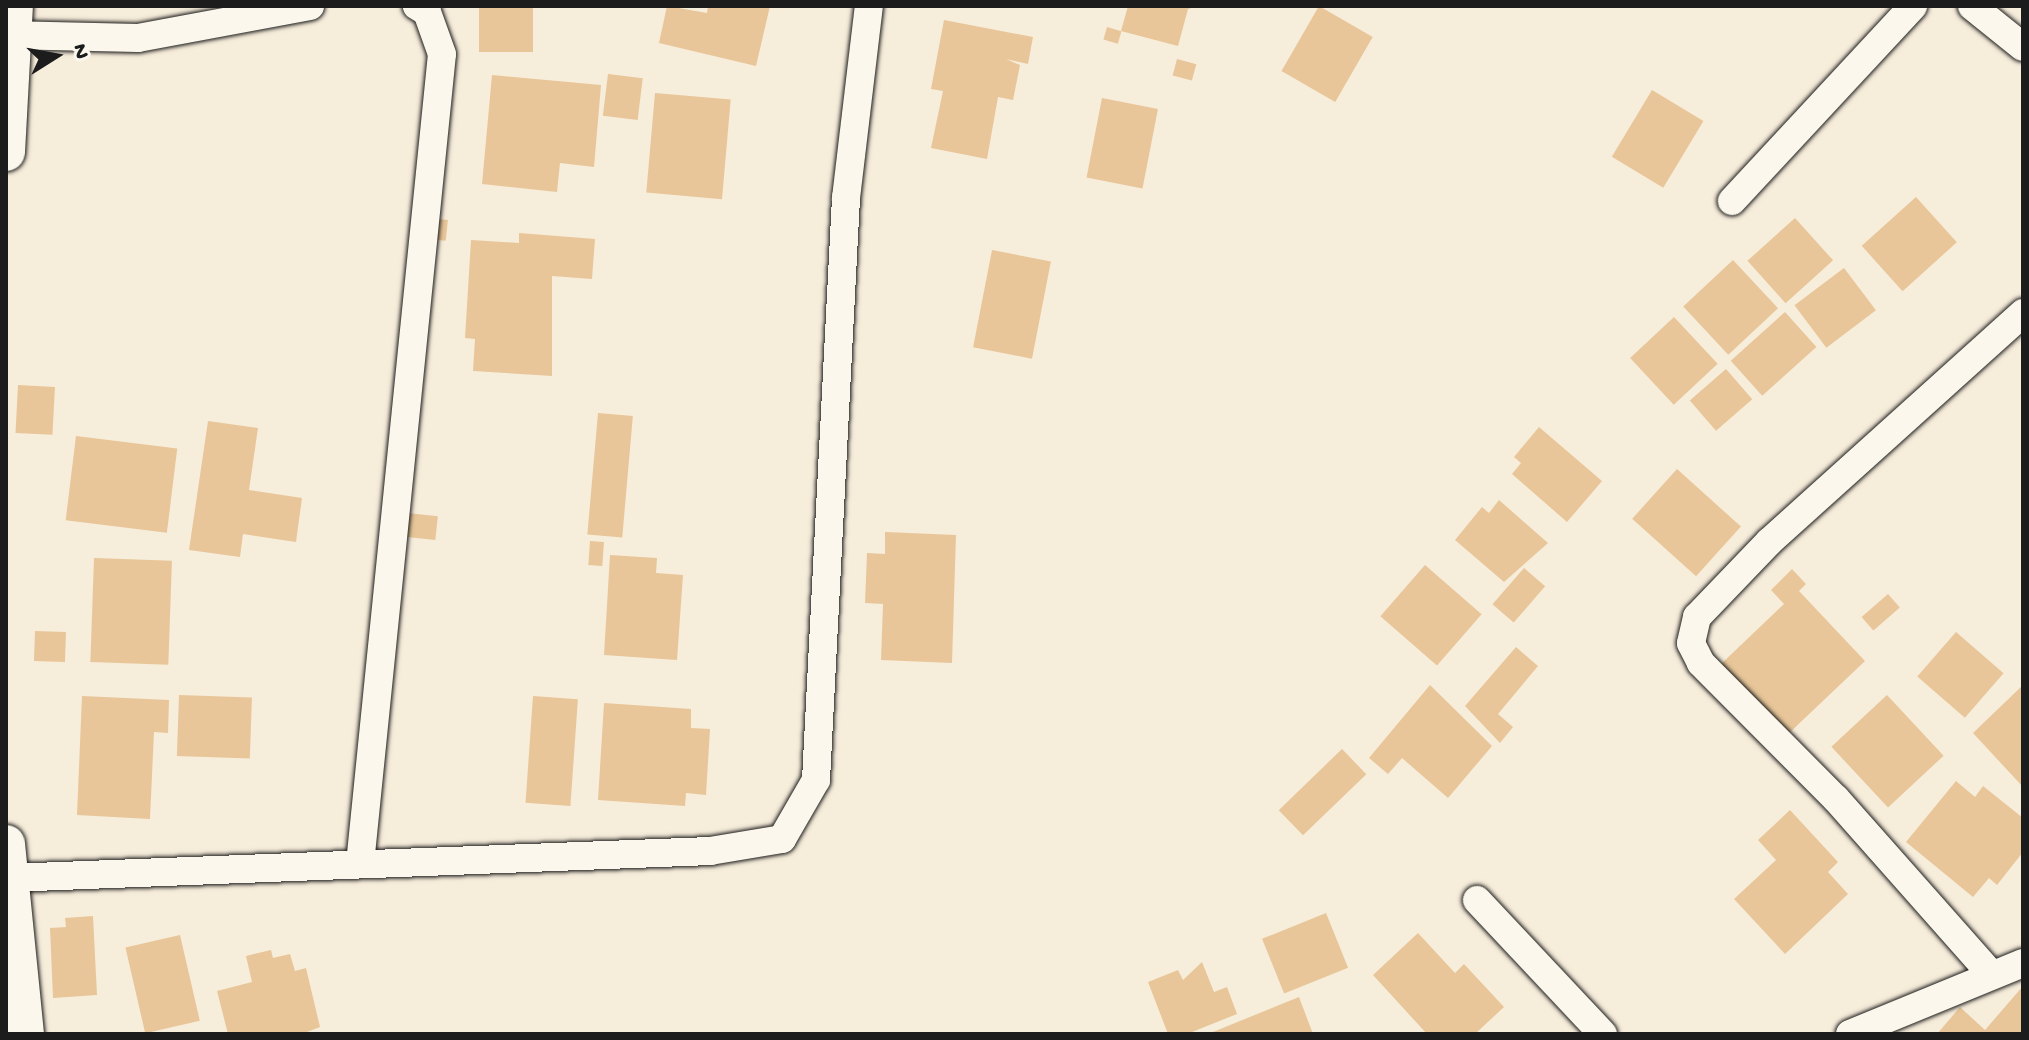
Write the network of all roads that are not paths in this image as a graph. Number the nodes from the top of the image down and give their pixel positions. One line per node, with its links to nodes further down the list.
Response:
1 (310, 6): 6 (street)
2 (417, 6): 12 (street)
3 (869, 6): 12 (street)
4 (1913, 6): 9 (street)
5 (1972, 6): 7 (street)
6 (11, 26): 8 (street)
7 (2023, 47)
8 (6, 152)
9 (1732, 201)
10 (2023, 313): 15 (street)
11 (7, 861): 12 (street); 16 (street)
12 (360, 864)
13 (1477, 900): 17 (street)
14 (2023, 963): 15 (street)
15 (1991, 974): 18 (street)
16 (25, 1034)
17 (1603, 1034)
18 (1850, 1034)

